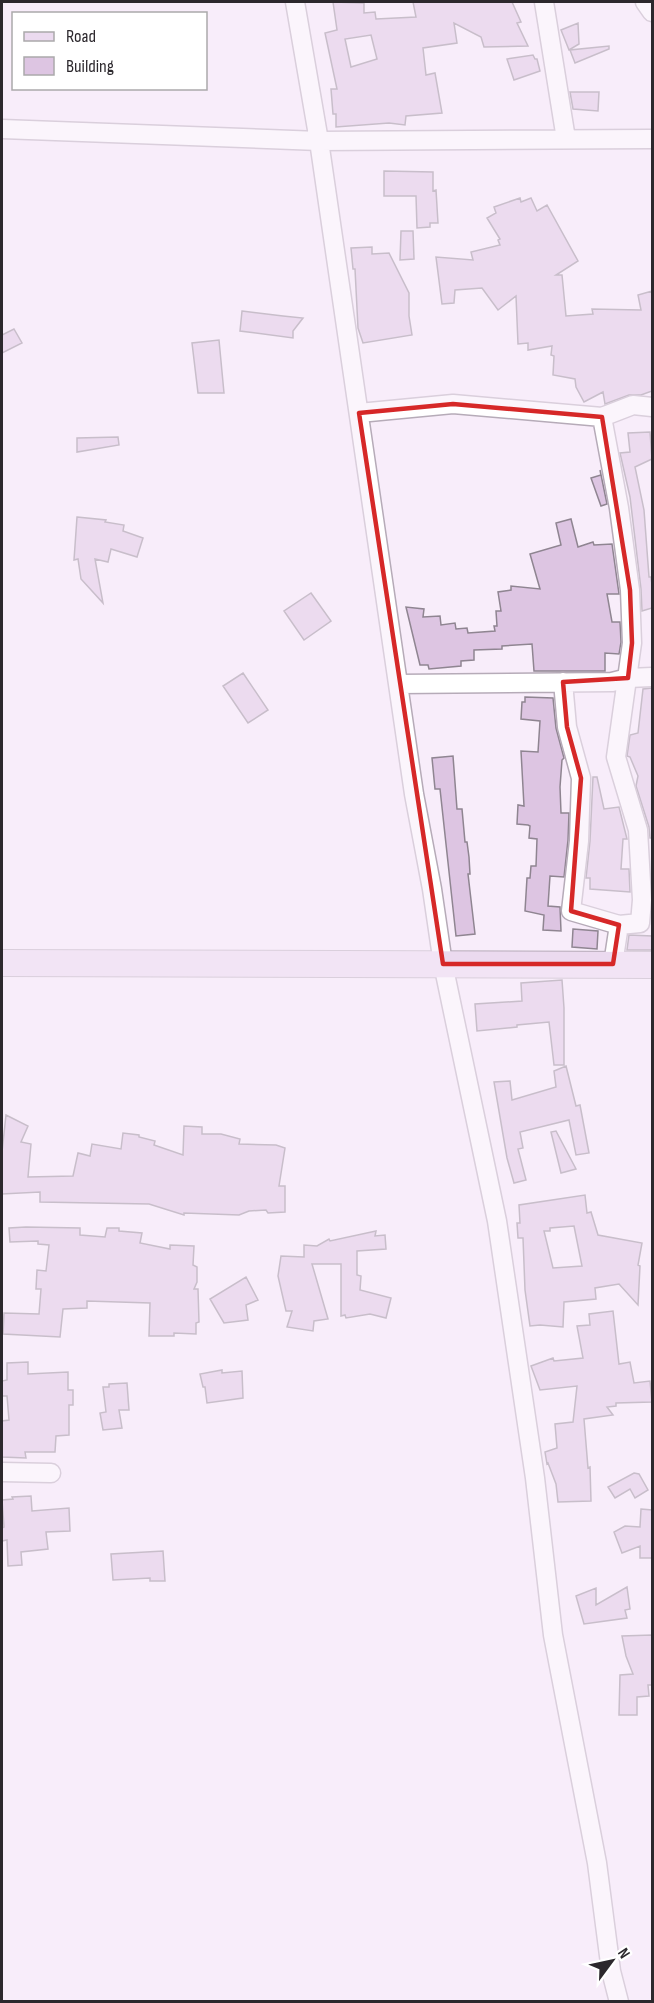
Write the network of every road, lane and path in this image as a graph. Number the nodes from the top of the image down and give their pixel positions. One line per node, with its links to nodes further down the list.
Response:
1 (295, 2): 8 (street)
2 (544, 2): 6 (street)
3 (645, 2): 4 (street)
4 (652, 12)
5 (2, 129): 8 (street)
6 (566, 139): 7 (street); 8 (street)
7 (652, 139)
8 (319, 141): 10 (street)
9 (652, 407): 11 (street)
10 (359, 413): 11 (street); 15 (street)
11 (602, 417): 13 (street)
12 (652, 676): 13 (street)
13 (628, 678): 14 (street); 16 (street)
14 (563, 682): 15 (street); 16 (street)
15 (399, 684): 18 (street)
16 (619, 925): 19 (street)
17 (2, 963): 18 (street)
18 (442, 964): 19 (street); 23 (street)
19 (614, 964): 20 (street)
20 (652, 964)
21 (2, 1472): 22 (street)
22 (51, 1473)
23 (619, 2001)

